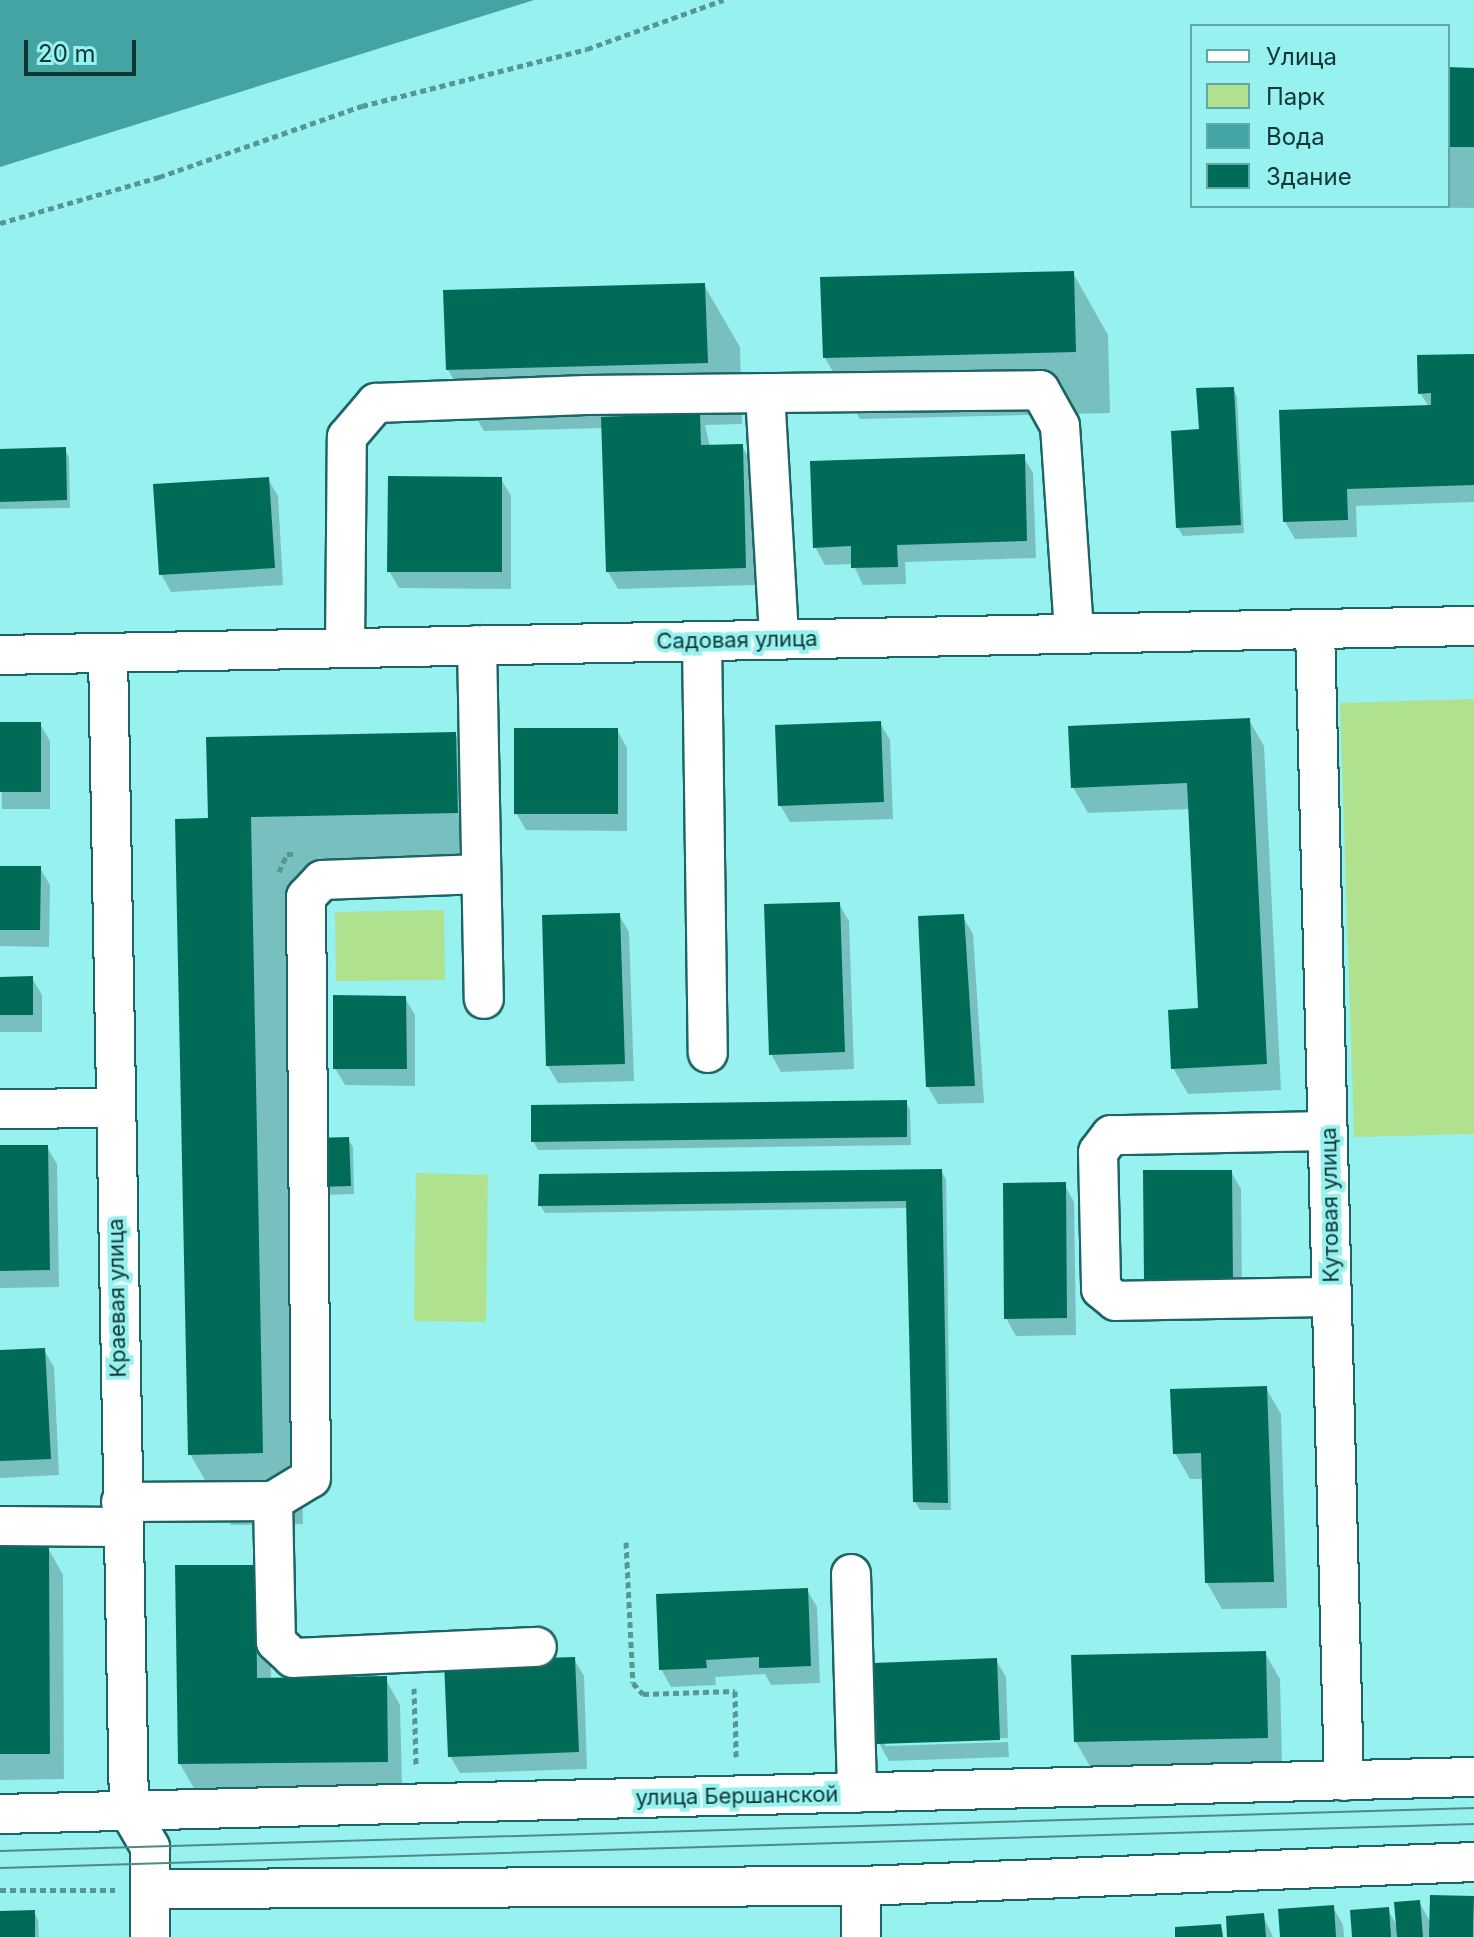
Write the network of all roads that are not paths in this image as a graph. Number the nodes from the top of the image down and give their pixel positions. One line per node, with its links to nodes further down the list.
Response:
1 (765, 393): 4 (street); 5 (street); 8 (street)
2 (1474, 626): 3 (street, Садовая улица)
3 (1315, 629): 4 (street, Садовая улица); 16 (street, Кутовая улица)
4 (1074, 634): 5 (street, Садовая улица)
5 (779, 639): 6 (street, Садовая улица)
6 (702, 641): 7 (street, Садовая улица); 13 (street)
7 (477, 645): 8 (street, Садовая улица); 11 (street)
8 (345, 648): 9 (street, Садовая улица)
9 (108, 653): 10 (street, Садовая улица); 14 (street, Краевая улица)
10 (0, 655)
11 (481, 874): 12 (street); 18 (street)
12 (484, 999)
13 (708, 1053)
14 (114, 1108): 15 (street); 19 (street, Краевая улица)
15 (0, 1109)
16 (1328, 1131): 17 (street, Кутовая улица); 17 (street)
17 (1332, 1297): 24 (street, Кутовая улица)
18 (273, 1501): 19 (street); 22 (street)
19 (121, 1514): 20 (street); 26 (street, Краевая улица)
20 (0, 1526)
21 (851, 1574): 25 (street)
22 (537, 1647)
23 (1474, 1777): 24 (street, улица Бершанской)
24 (1344, 1781): 25 (street, улица Бершанской)
25 (857, 1793): 26 (street, улица Бершанской)
26 (129, 1811): 27 (street, улица Бершанской); 30 (street, Краевая улица)
27 (0, 1814)
28 (1474, 1862): 29 (street)
29 (861, 1886): 30 (street); 32 (street)
30 (150, 1889): 31 (street, Краевая улица)
31 (150, 1937)
32 (861, 1937)

